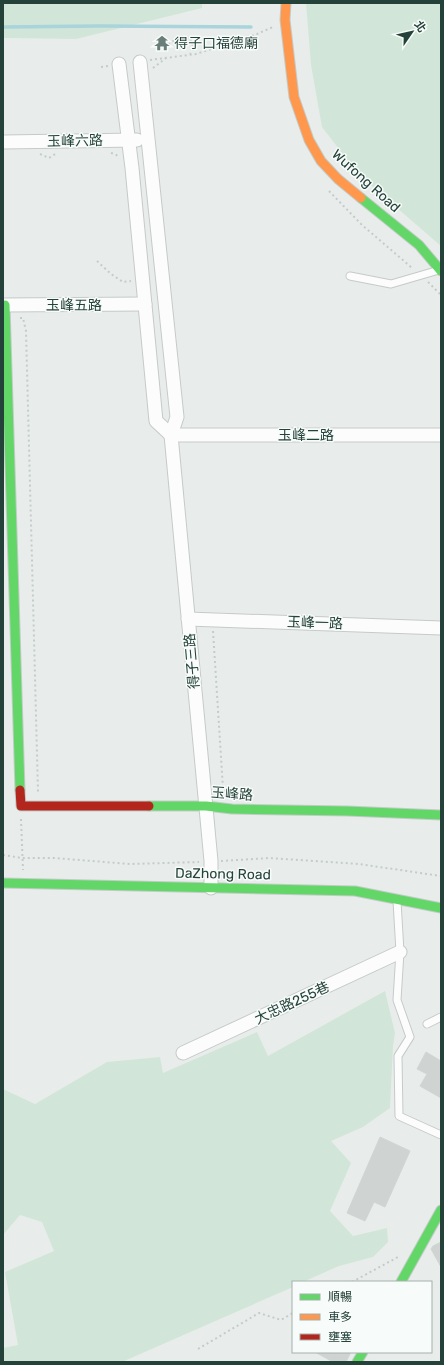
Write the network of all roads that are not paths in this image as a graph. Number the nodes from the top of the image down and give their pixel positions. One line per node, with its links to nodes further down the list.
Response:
1 (286, 3): 7 (street, Wufong Road)
2 (140, 62): 4 (street)
3 (119, 64): 5 (street)
4 (147, 140): 5 (street, 玉峰六路); 11 (street)
5 (128, 141): 6 (street, 玉峰六路); 9 (street)
6 (3, 142)
7 (440, 270): 8 (lane)
8 (350, 276)
9 (145, 304): 10 (street, 玉峰五路); 11 (street)
10 (5, 308): 15 (street, 玉峰路)
11 (171, 435): 12 (street, 玉峰二路); 13 (street, 得子三路)
12 (441, 435)
13 (188, 619): 14 (street, 玉峰一路); 15 (street, 得子三路)
14 (441, 628)
15 (206, 806): 16 (street, 玉峰路); 18 (street, 得子三路)
16 (441, 815)
17 (3, 883): 18 (street, DaZhong Road)
18 (211, 888): 19 (street, DaZhong Road)
19 (397, 898): 20 (street, DaZhong Road); 21 (lane)
20 (441, 908)
21 (400, 952): 24 (street, 大忠路255巷); 25 (lane)
22 (441, 1017): 23 (lane)
23 (427, 1024)
24 (184, 1053)
25 (441, 1135)
26 (441, 1210): 27 (street)
27 (402, 1281)
28 (362, 1353): 29 (street)
29 (357, 1362)

